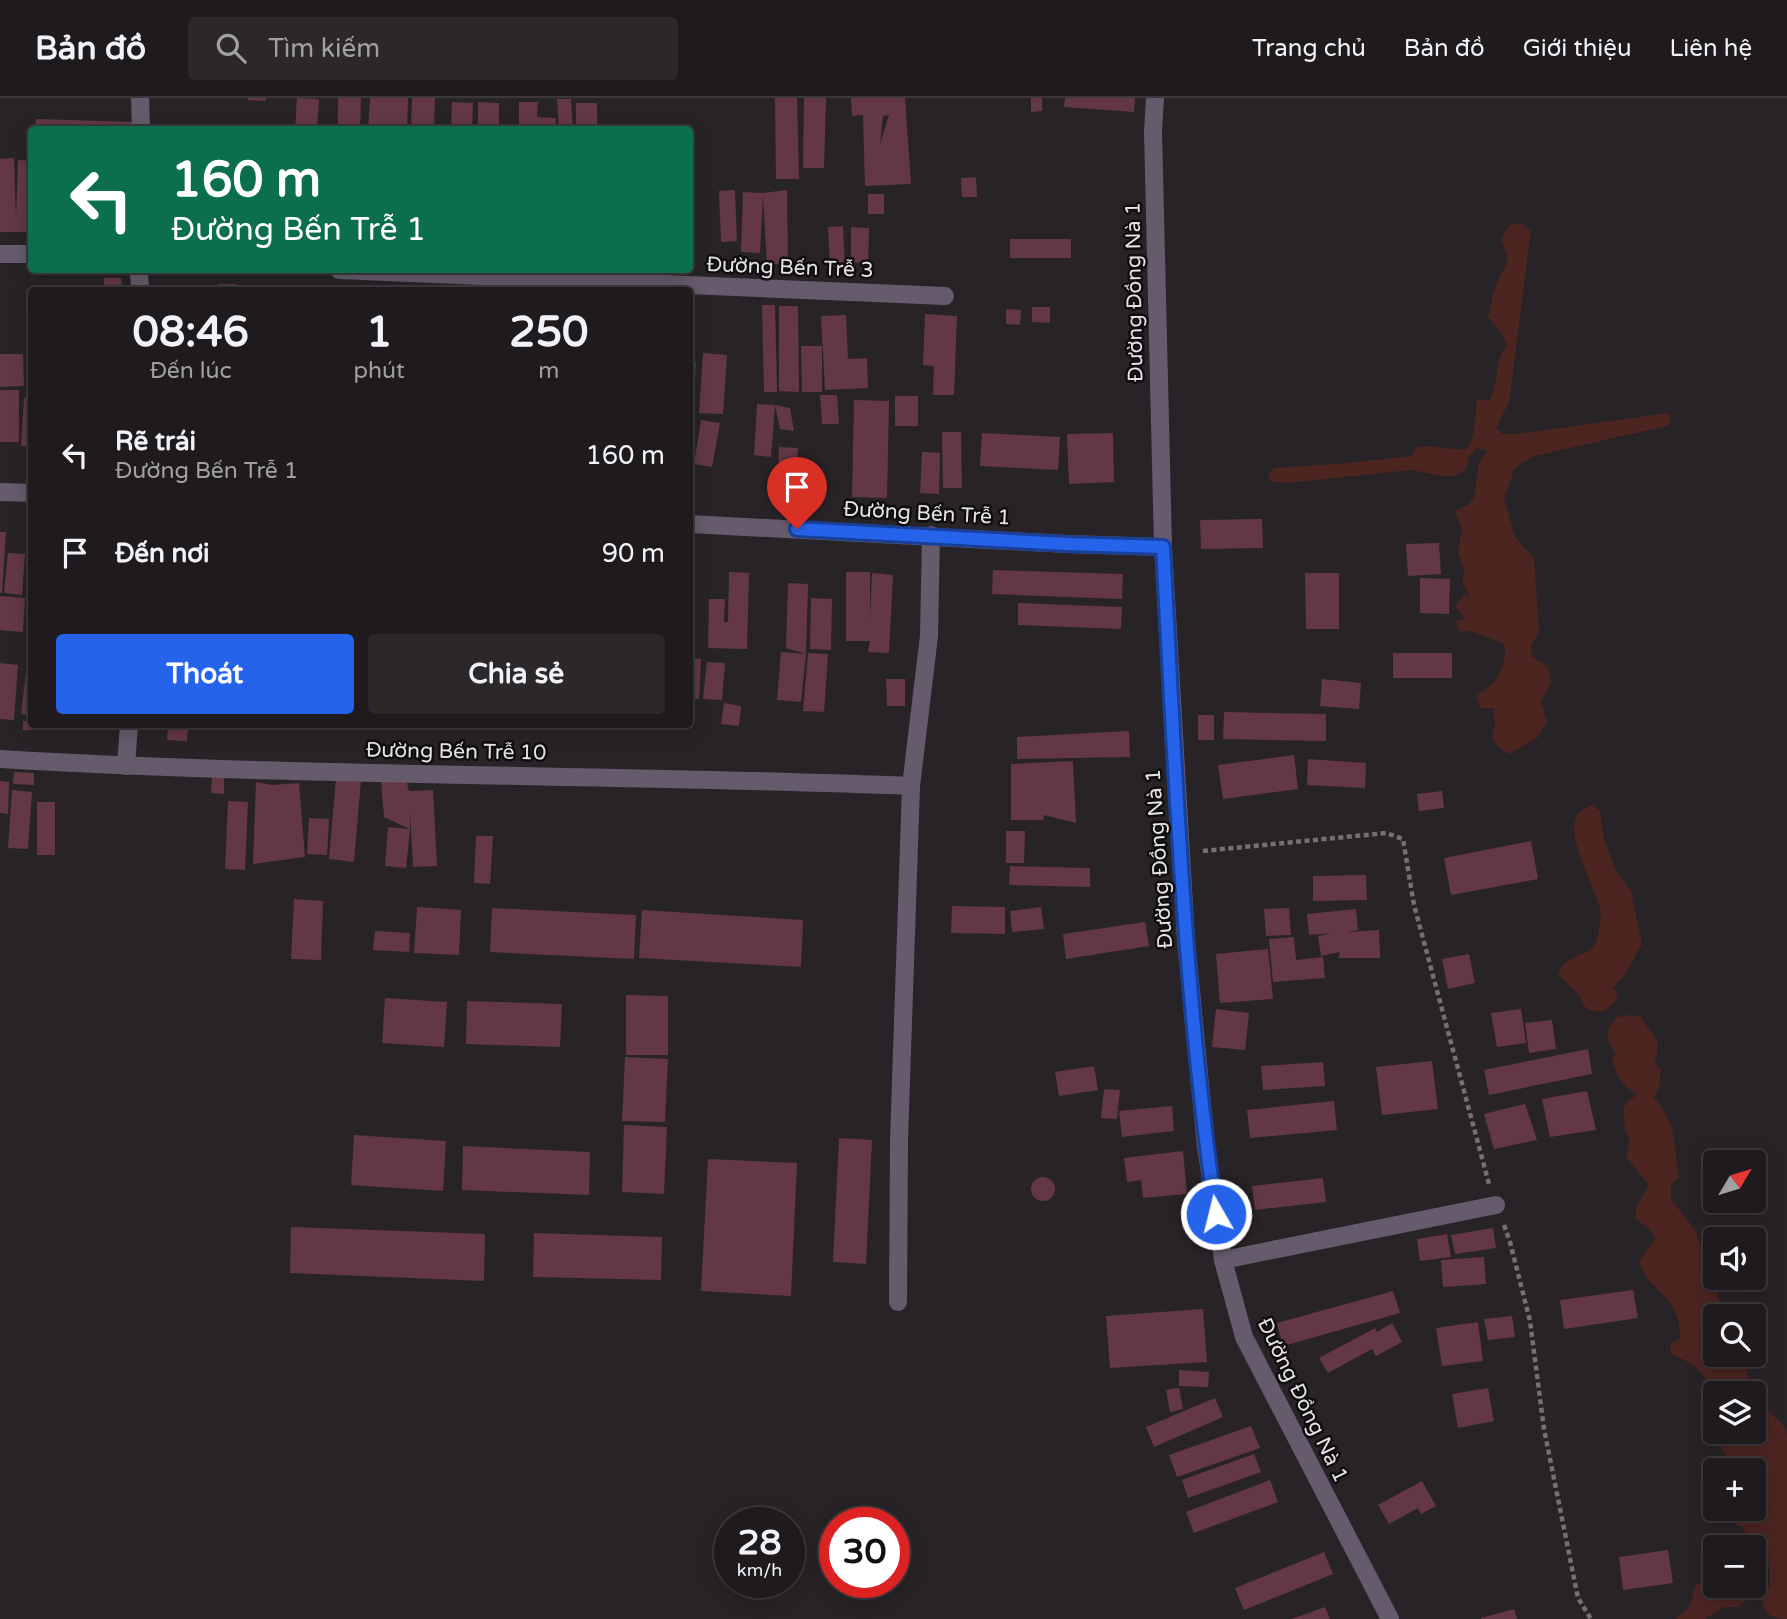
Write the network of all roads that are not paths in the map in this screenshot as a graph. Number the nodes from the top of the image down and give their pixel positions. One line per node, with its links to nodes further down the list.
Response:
1 (139, 98): 3 (street)
2 (1155, 98): 12 (street, Đường Đồng Nà 1)
3 (141, 126)
4 (0, 254): 5 (street)
5 (28, 254)
6 (409, 273): 7 (street, Đường Bến Trễ 3)
7 (945, 296)
8 (0, 492): 9 (street)
9 (28, 493)
10 (693, 524): 11 (street, Đường Bến Trễ 1)
11 (930, 535): 12 (street, Đường Bến Trễ 1); 16 (street)
12 (1163, 547): 18 (street, Đường Đồng Nà 1)
13 (129, 728): 15 (street)
14 (0, 759): 15 (street, Đường Bến Trễ 10)
15 (126, 766): 16 (street, Đường Bến Trễ 10)
16 (911, 786): 19 (street)
17 (1496, 1205): 18 (street)
18 (1223, 1260): 20 (street, Đường Đồng Nà 1)
19 (898, 1302)
20 (1390, 1619)

